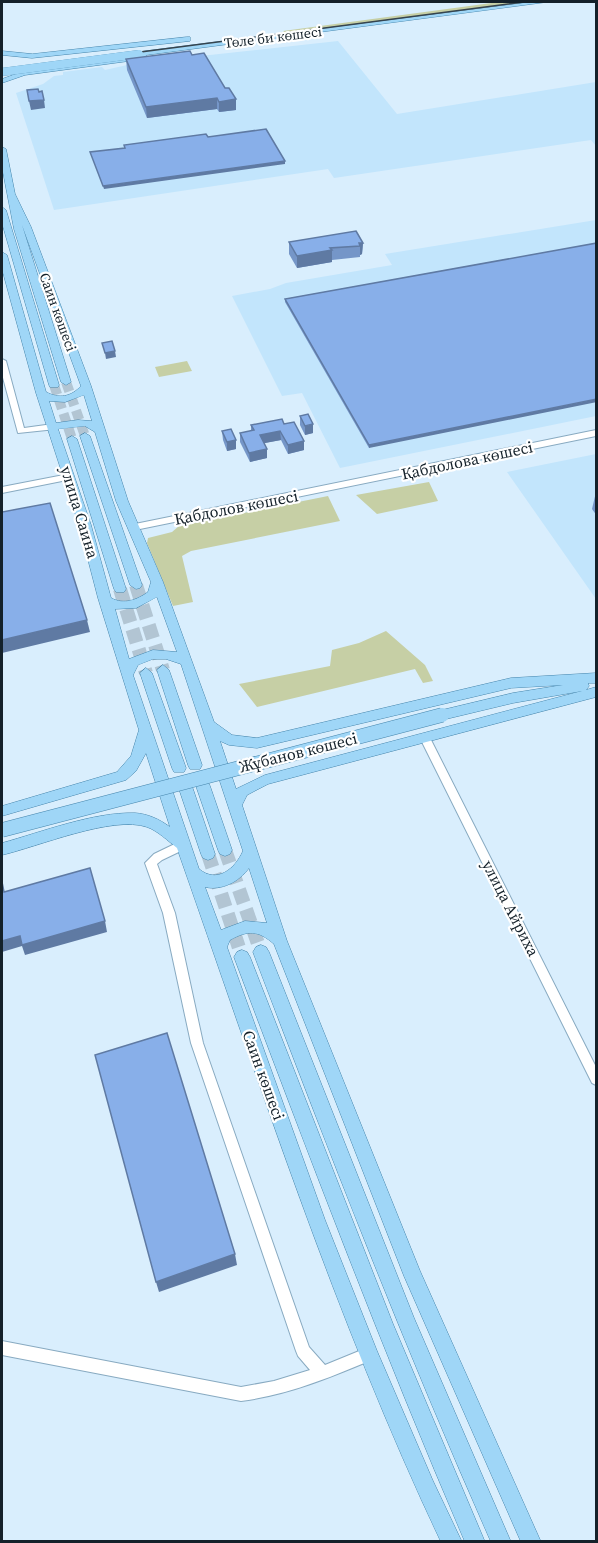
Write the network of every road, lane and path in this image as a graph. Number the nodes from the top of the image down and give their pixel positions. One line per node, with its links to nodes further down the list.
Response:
1 (489, 2): 3 (main road, Төле би көшесі)
2 (544, 2): 3 (main road, Төле би көшесі)
3 (265, 34): 4 (main road, Төле би көшесі); 5 (main road, Төле би көшесі)
4 (210, 38): 6 (main road, Төле би көшесі); 8 (main road)
5 (194, 47): 6 (main road, Төле би көшесі); 11 (main road)
6 (137, 51): 9 (main road, Төле би көшесі); 10 (main road, Төле би көшесі, bridge)
7 (2, 53): 8 (main road)
8 (59, 54): 11 (main road)
9 (2, 66)
10 (2, 72)
11 (24, 73): 12 (main road)
12 (2, 81)
13 (2, 149): 14 (main road, Саин көшесі)
14 (11, 194): 18 (main road, Саин көшесі); 20 (main road, Саин көшесі)
15 (2, 210): 19 (main road, Саин көшесі)
16 (2, 255): 21 (main road)
17 (2, 362): 22 (street)
18 (66, 382)
19 (54, 385)
20 (86, 386): 21 (main road); 23 (main road, Саин көшесі)
21 (41, 393): 22 (main road)
22 (53, 426): 23 (main road); 27 (main road, улица Саина)
23 (101, 432): 30 (main road, Саин көшесі)
24 (597, 433): 28 (street, Қабдолова көшесі)
25 (85, 436): 32 (main road)
26 (72, 439): 33 (main road)
27 (69, 477): 29 (street); 34 (main road, улица Саина)
28 (337, 486): 30 (street, Қабдолов көшесі)
29 (2, 490)
30 (135, 527): 31 (main road, Саин көшесі)
31 (157, 582): 34 (main road); 35 (main road, Саин көшесі)
32 (136, 585)
33 (120, 589)
34 (104, 598): 38 (main road, Саин көшесі)
35 (186, 661): 38 (main road); 42 (main road)
36 (163, 670): 45 (main road)
37 (146, 673): 46 (main road)
38 (127, 675): 43 (main road, Саин көшесі)
39 (597, 678): 42 (main road)
40 (597, 683): 51 (main road, Жұбанов көшесі, bridge)
41 (597, 692): 44 (main road)
42 (207, 723): 49 (main road)
43 (144, 730): 50 (main road); 52 (main road, Саин көшесі)
44 (424, 738): 49 (main road); 60 (street, улица Айриха)
45 (195, 765)
46 (179, 768)
47 (203, 786): 54 (main road)
48 (186, 789): 56 (main road)
49 (234, 807): 55 (main road)
50 (2, 811)
51 (2, 830)
52 (183, 845): 53 (main road); 57 (main road, Саин көшесі); 63 (street)
53 (2, 849)
54 (225, 850)
55 (249, 853): 57 (main road); 58 (main road)
56 (208, 854)
57 (194, 873): 59 (main road, Саин көшесі)
58 (280, 941): 59 (main road); 67 (main road)
59 (219, 948): 62 (main road, Саин көшесі)
60 (597, 1079)
61 (2, 1348): 63 (street)
62 (369, 1353): 63 (street); 64 (main road, Саин көшесі)
63 (323, 1373)
64 (452, 1542)
65 (475, 1542): 66 (main road, Саин көшесі)
66 (501, 1542)
67 (531, 1542)

